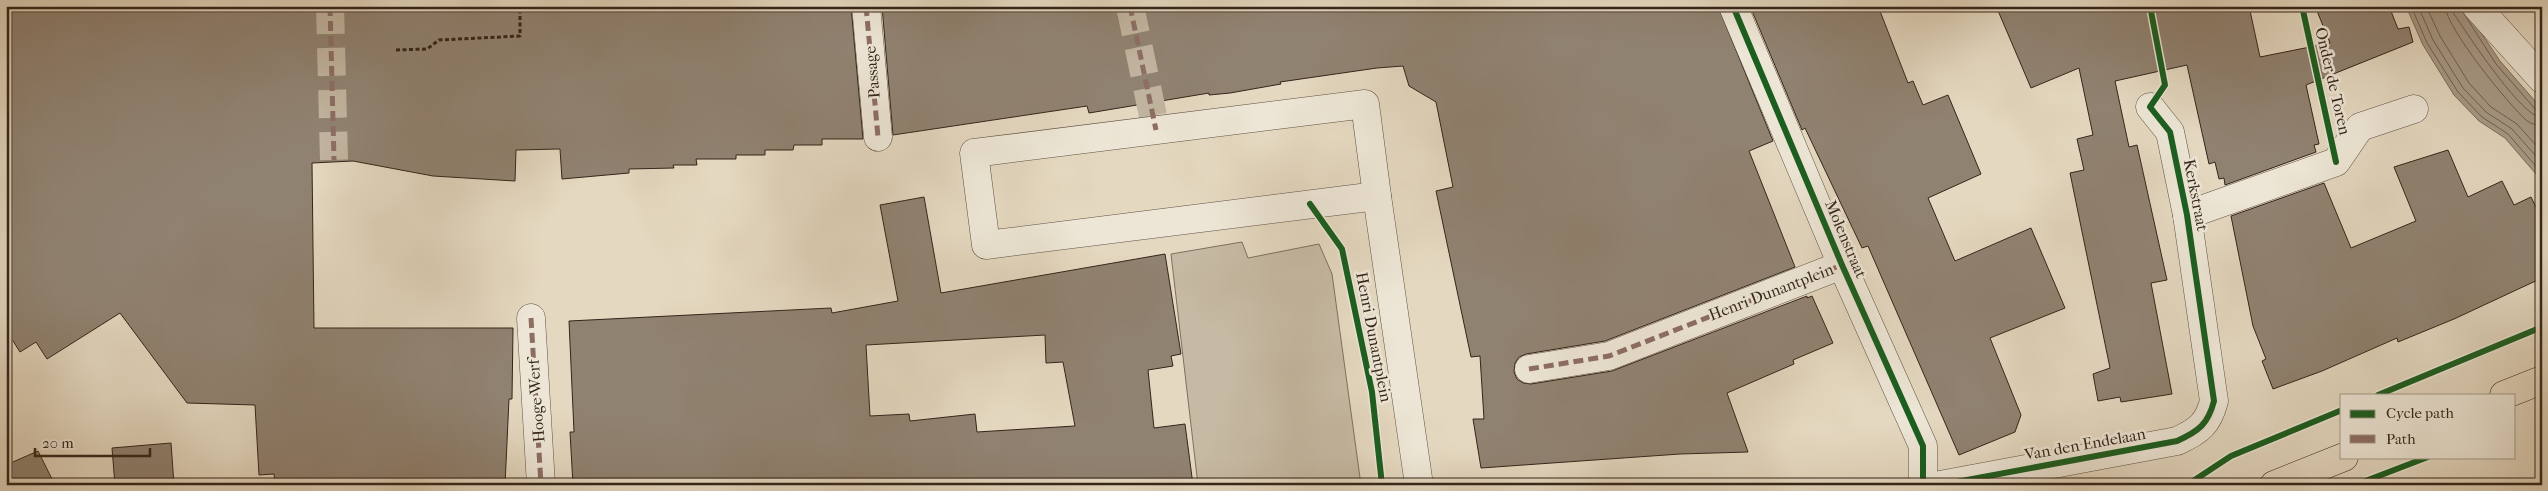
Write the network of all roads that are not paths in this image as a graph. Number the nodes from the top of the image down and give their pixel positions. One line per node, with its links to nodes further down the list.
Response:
1 (866, 6): 7 (street, Passage)
2 (1733, 6): 10 (street, Molenstraat)
3 (2476, 6): 4 (street)
4 (2542, 79)
5 (2150, 107): 9 (street, Kerkstraat)
6 (2414, 109): 9 (street, Onder de Toren)
7 (878, 137)
8 (1376, 196): 8 (street, Henri Dunantplein); 18 (street, Henri Dunantplein)
9 (2187, 215): 15 (street, Kerkstraat)
10 (1842, 265): 12 (street, Henri Dunantplein); 19 (street, Molenstraat)
11 (531, 318): 17 (street, Hooge Werf)
12 (1529, 369)
13 (2542, 380): 14 (main road)
14 (2507, 394)
15 (2214, 401): 20 (street, Van den Endelaan)
16 (2342, 458): 21 (main road)
17 (541, 485)
18 (1419, 485)
19 (1923, 485)
20 (1940, 485)
21 (2274, 485)

